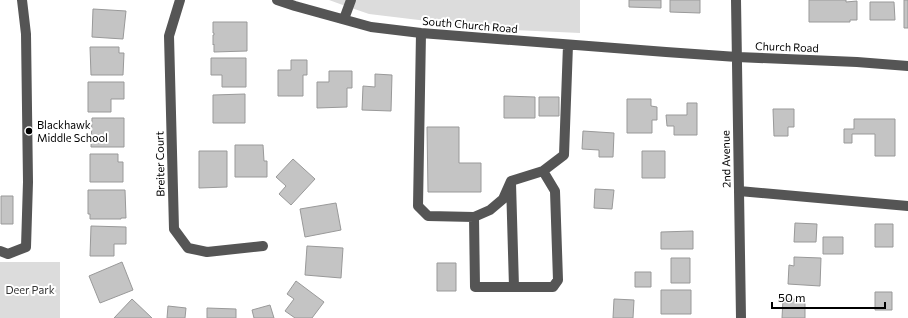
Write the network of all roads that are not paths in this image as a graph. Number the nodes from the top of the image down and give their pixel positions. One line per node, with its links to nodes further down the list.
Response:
1 (22, 0): 18 (street)
2 (180, 0): 17 (street, Breiter Court)
3 (277, 0): 6 (street, South Church Road)
4 (351, 0): 6 (street)
5 (736, 0): 10 (street, 2nd Avenue)
6 (344, 19): 7 (street, South Church Road)
7 (421, 33): 8 (street, South Church Road); 16 (street)
8 (568, 45): 9 (street, South Church Road); 12 (street)
9 (666, 52): 10 (street, Church Road)
10 (737, 57): 11 (street, Church Road); 14 (street, 2nd Avenue)
11 (908, 66)
12 (543, 171): 13 (street); 19 (street)
13 (511, 181): 16 (street); 19 (street)
14 (739, 191): 15 (street); 20 (street, 2nd Avenue)
15 (908, 206)
16 (474, 217): 19 (street)
17 (263, 246)
18 (0, 251)
19 (514, 287)
20 (741, 318)

